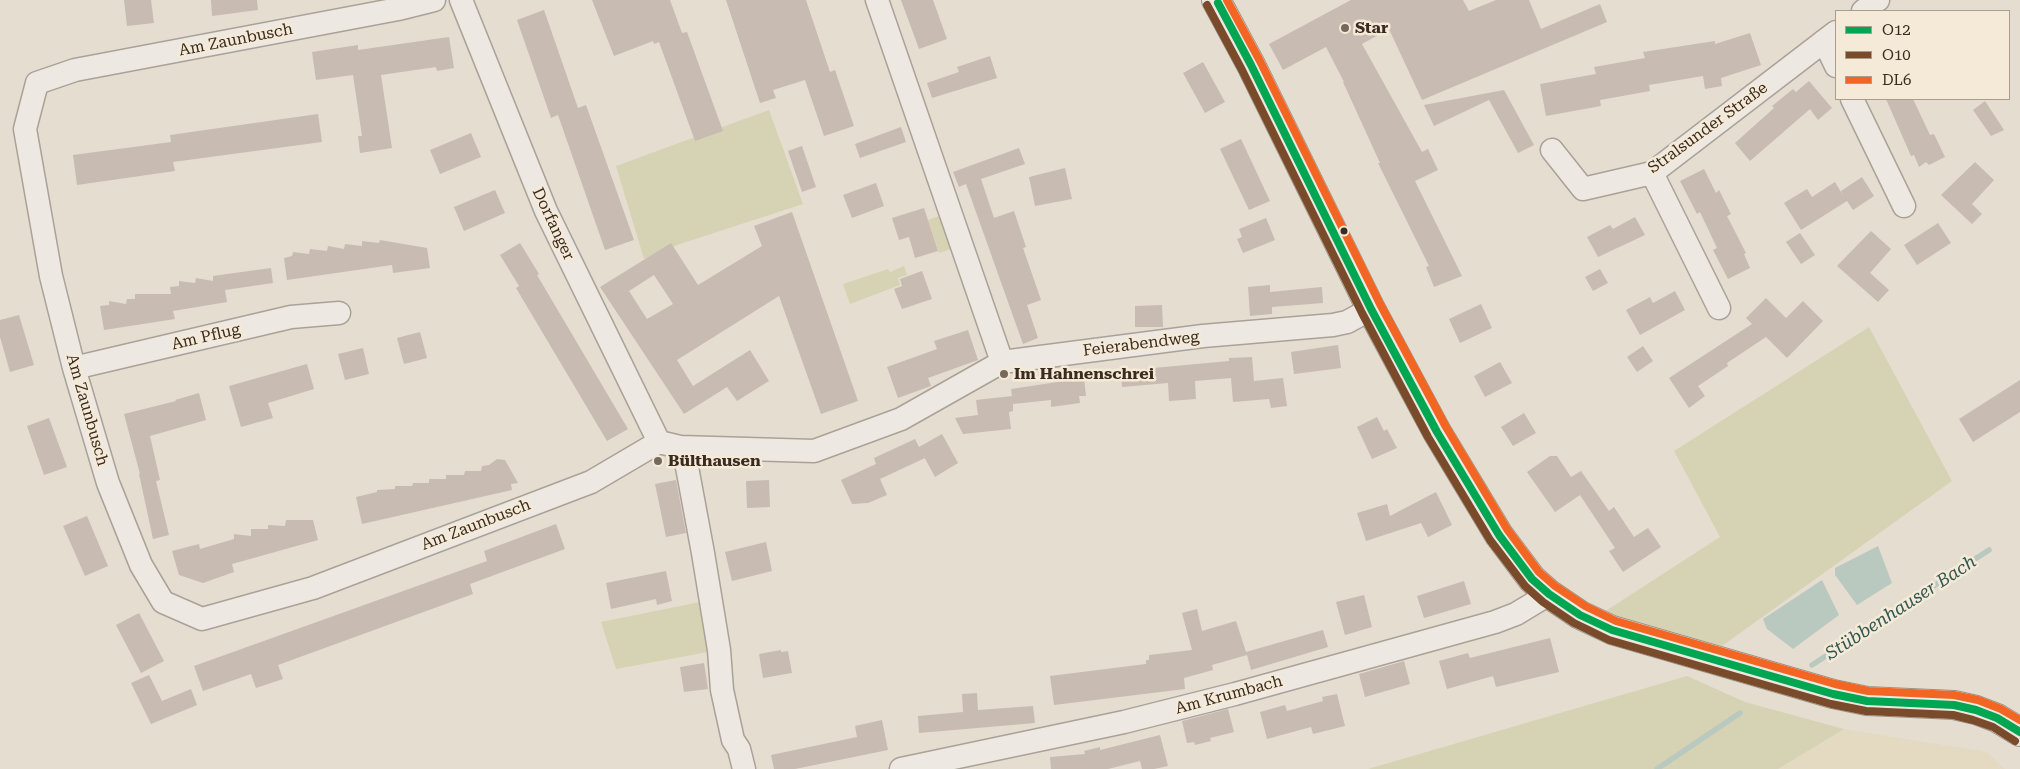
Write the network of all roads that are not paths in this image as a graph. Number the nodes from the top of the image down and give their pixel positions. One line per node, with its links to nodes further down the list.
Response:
1 (434, 0): 6 (street, Am Zaunbusch)
2 (461, 0): 19 (street, Dorfanger)
3 (877, 0): 17 (street)
4 (1878, 0): 7 (street)
5 (1218, 1): 15 (main road)
6 (397, 4): 18 (street, Am Zaunbusch)
7 (1864, 10)
8 (1830, 37): 9 (street); 12 (street, Stralsunder Straße)
9 (1835, 61)
10 (1852, 100): 13 (street)
11 (1552, 150): 12 (street, Stralsunder Straße)
12 (1652, 173): 14 (street)
13 (1904, 206)
14 (1720, 308)
15 (1372, 310): 17 (street, Feierabendweg); 20 (main road)
16 (339, 312): 18 (street, Am Pflug)
17 (1002, 362): 19 (street, Feierabendweg)
18 (74, 368): 19 (street, Am Zaunbusch)
19 (669, 445): 22 (street)
20 (1549, 594): 21 (main road); 23 (street, Am Krumbach)
21 (2020, 732)
22 (744, 769)
23 (901, 769)

